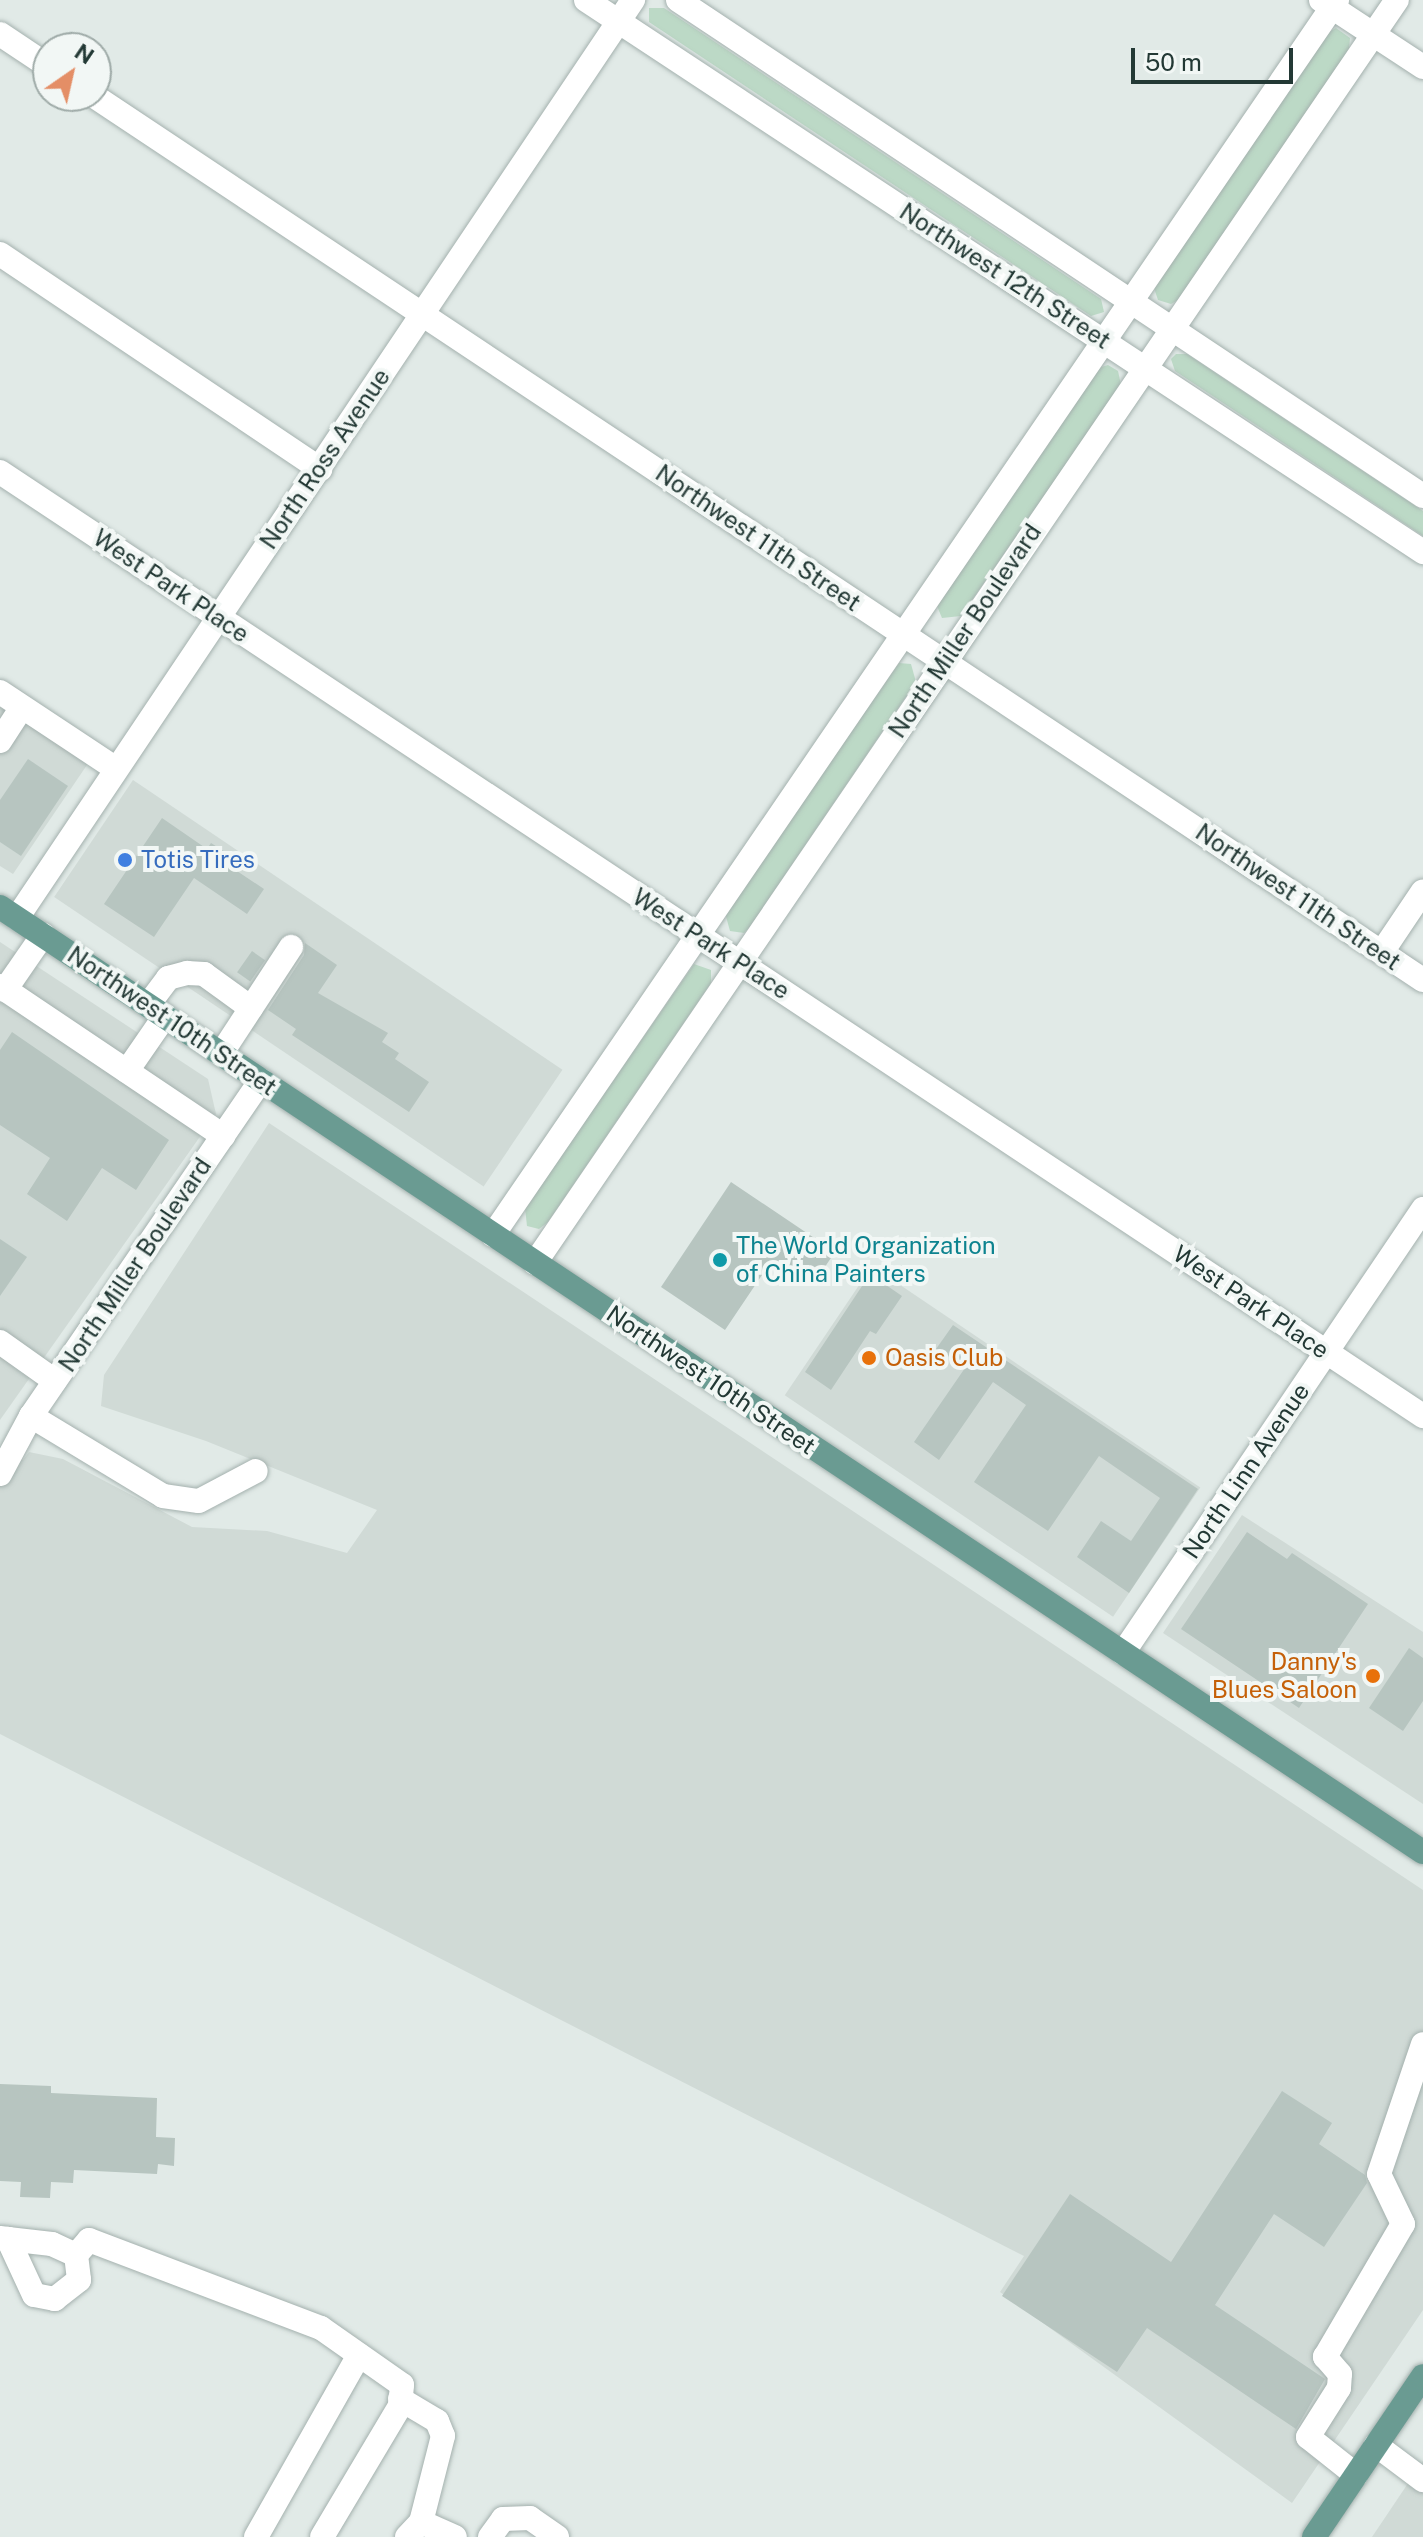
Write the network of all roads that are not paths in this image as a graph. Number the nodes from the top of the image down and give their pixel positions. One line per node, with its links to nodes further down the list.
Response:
1 (586, 0): 6 (street, Northwest 12th Street)
2 (633, 0): 6 (street, North Ross Avenue)
3 (678, 0): 13 (street, Northwest 12th Street)
4 (1397, 0): 8 (street, North Miller Boulevard)
5 (1330, 3): 8 (street); 13 (street, North Miller Boulevard)
6 (618, 22): 14 (street, North Ross Avenue); 16 (street, Northwest 12th Street)
7 (0, 34): 9 (street)
8 (1373, 34): 10 (street); 15 (street, North Miller Boulevard)
9 (32, 55)
10 (1423, 67)
11 (112, 108): 14 (street, Northwest 11th Street)
12 (0, 254): 18 (street)
13 (1129, 302): 15 (street, Northwest 12th Street); 16 (street, North Miller Boulevard)
14 (423, 313): 18 (street, North Ross Avenue); 23 (street, Northwest 11th Street)
15 (1172, 329): 17 (street, North Miller Boulevard); 20 (street, Northwest 12th Street)
16 (1103, 340): 17 (street, Northwest 12th Street); 23 (street, North Miller Boulevard)
17 (1145, 368): 21 (street, Northwest 12th Street); 24 (street, North Miller Boulevard)
18 (320, 469): 22 (street, North Ross Avenue)
19 (0, 472): 22 (street, West Park Place)
20 (1423, 496)
21 (1423, 552)
22 (217, 616): 28 (street, North Ross Avenue); 31 (street, West Park Place)
23 (901, 634): 24 (street, Northwest 11th Street); 31 (street, North Miller Boulevard)
24 (944, 661): 34 (street, Northwest 11th Street); 35 (street, North Miller Boulevard)
25 (0, 692): 26 (street)
26 (22, 707): 27 (street); 28 (street)
27 (0, 741)
28 (115, 768): 30 (street, North Ross Avenue)
29 (1423, 891): 34 (street)
30 (9, 912): 32 (main road, Northwest 10th Street)
31 (696, 934): 35 (street, West Park Place); 45 (street, North Miller Boulevard)
32 (43, 935): 37 (street); 39 (main road, Northwest 10th Street)
33 (291, 947): 38 (street)
34 (1382, 952): 36 (street, Northwest 11th Street)
35 (740, 962): 46 (street, North Miller Boulevard); 48 (street, West Park Place)
36 (1423, 980)
37 (3, 988): 41 (street)
38 (251, 1008): 39 (street); 40 (street)
39 (156, 1011): 40 (main road, Northwest 10th Street); 41 (street)
40 (221, 1054): 42 (main road, Northwest 10th Street)
41 (127, 1071): 43 (street)
42 (261, 1080): 43 (street, North Miller Boulevard); 45 (main road, Northwest 10th Street)
43 (223, 1136): 49 (street, North Miller Boulevard)
44 (1423, 1209): 48 (street, North Linn Avenue)
45 (493, 1235): 46 (main road, Northwest 10th Street)
46 (535, 1263): 54 (main road, Northwest 10th Street)
47 (0, 1342): 49 (street)
48 (1326, 1352): 51 (street, West Park Place); 54 (street, North Linn Avenue)
49 (55, 1381): 50 (street, North Miller Boulevard)
50 (31, 1416): 52 (street); 53 (street, North Miller Boulevard)
51 (1423, 1416)
52 (256, 1471)
53 (0, 1474)
54 (1123, 1653): 55 (main road, Northwest 10th Street)
55 (1423, 1852)
56 (1423, 2044): 63 (street)
57 (4, 2239): 58 (street); 58 (street)
58 (76, 2255): 59 (street)
59 (359, 2355): 61 (street); 66 (street)
60 (1423, 2376): 62 (main road)
61 (400, 2399): 65 (street); 67 (street)
62 (1376, 2445): 63 (main road); 64 (street)
63 (1356, 2475): 71 (main road)
64 (1423, 2480)
65 (414, 2530): 68 (street)
66 (256, 2537)
67 (322, 2537)
68 (455, 2537)
69 (490, 2537): 70 (street)
70 (557, 2537)
71 (1314, 2537)

